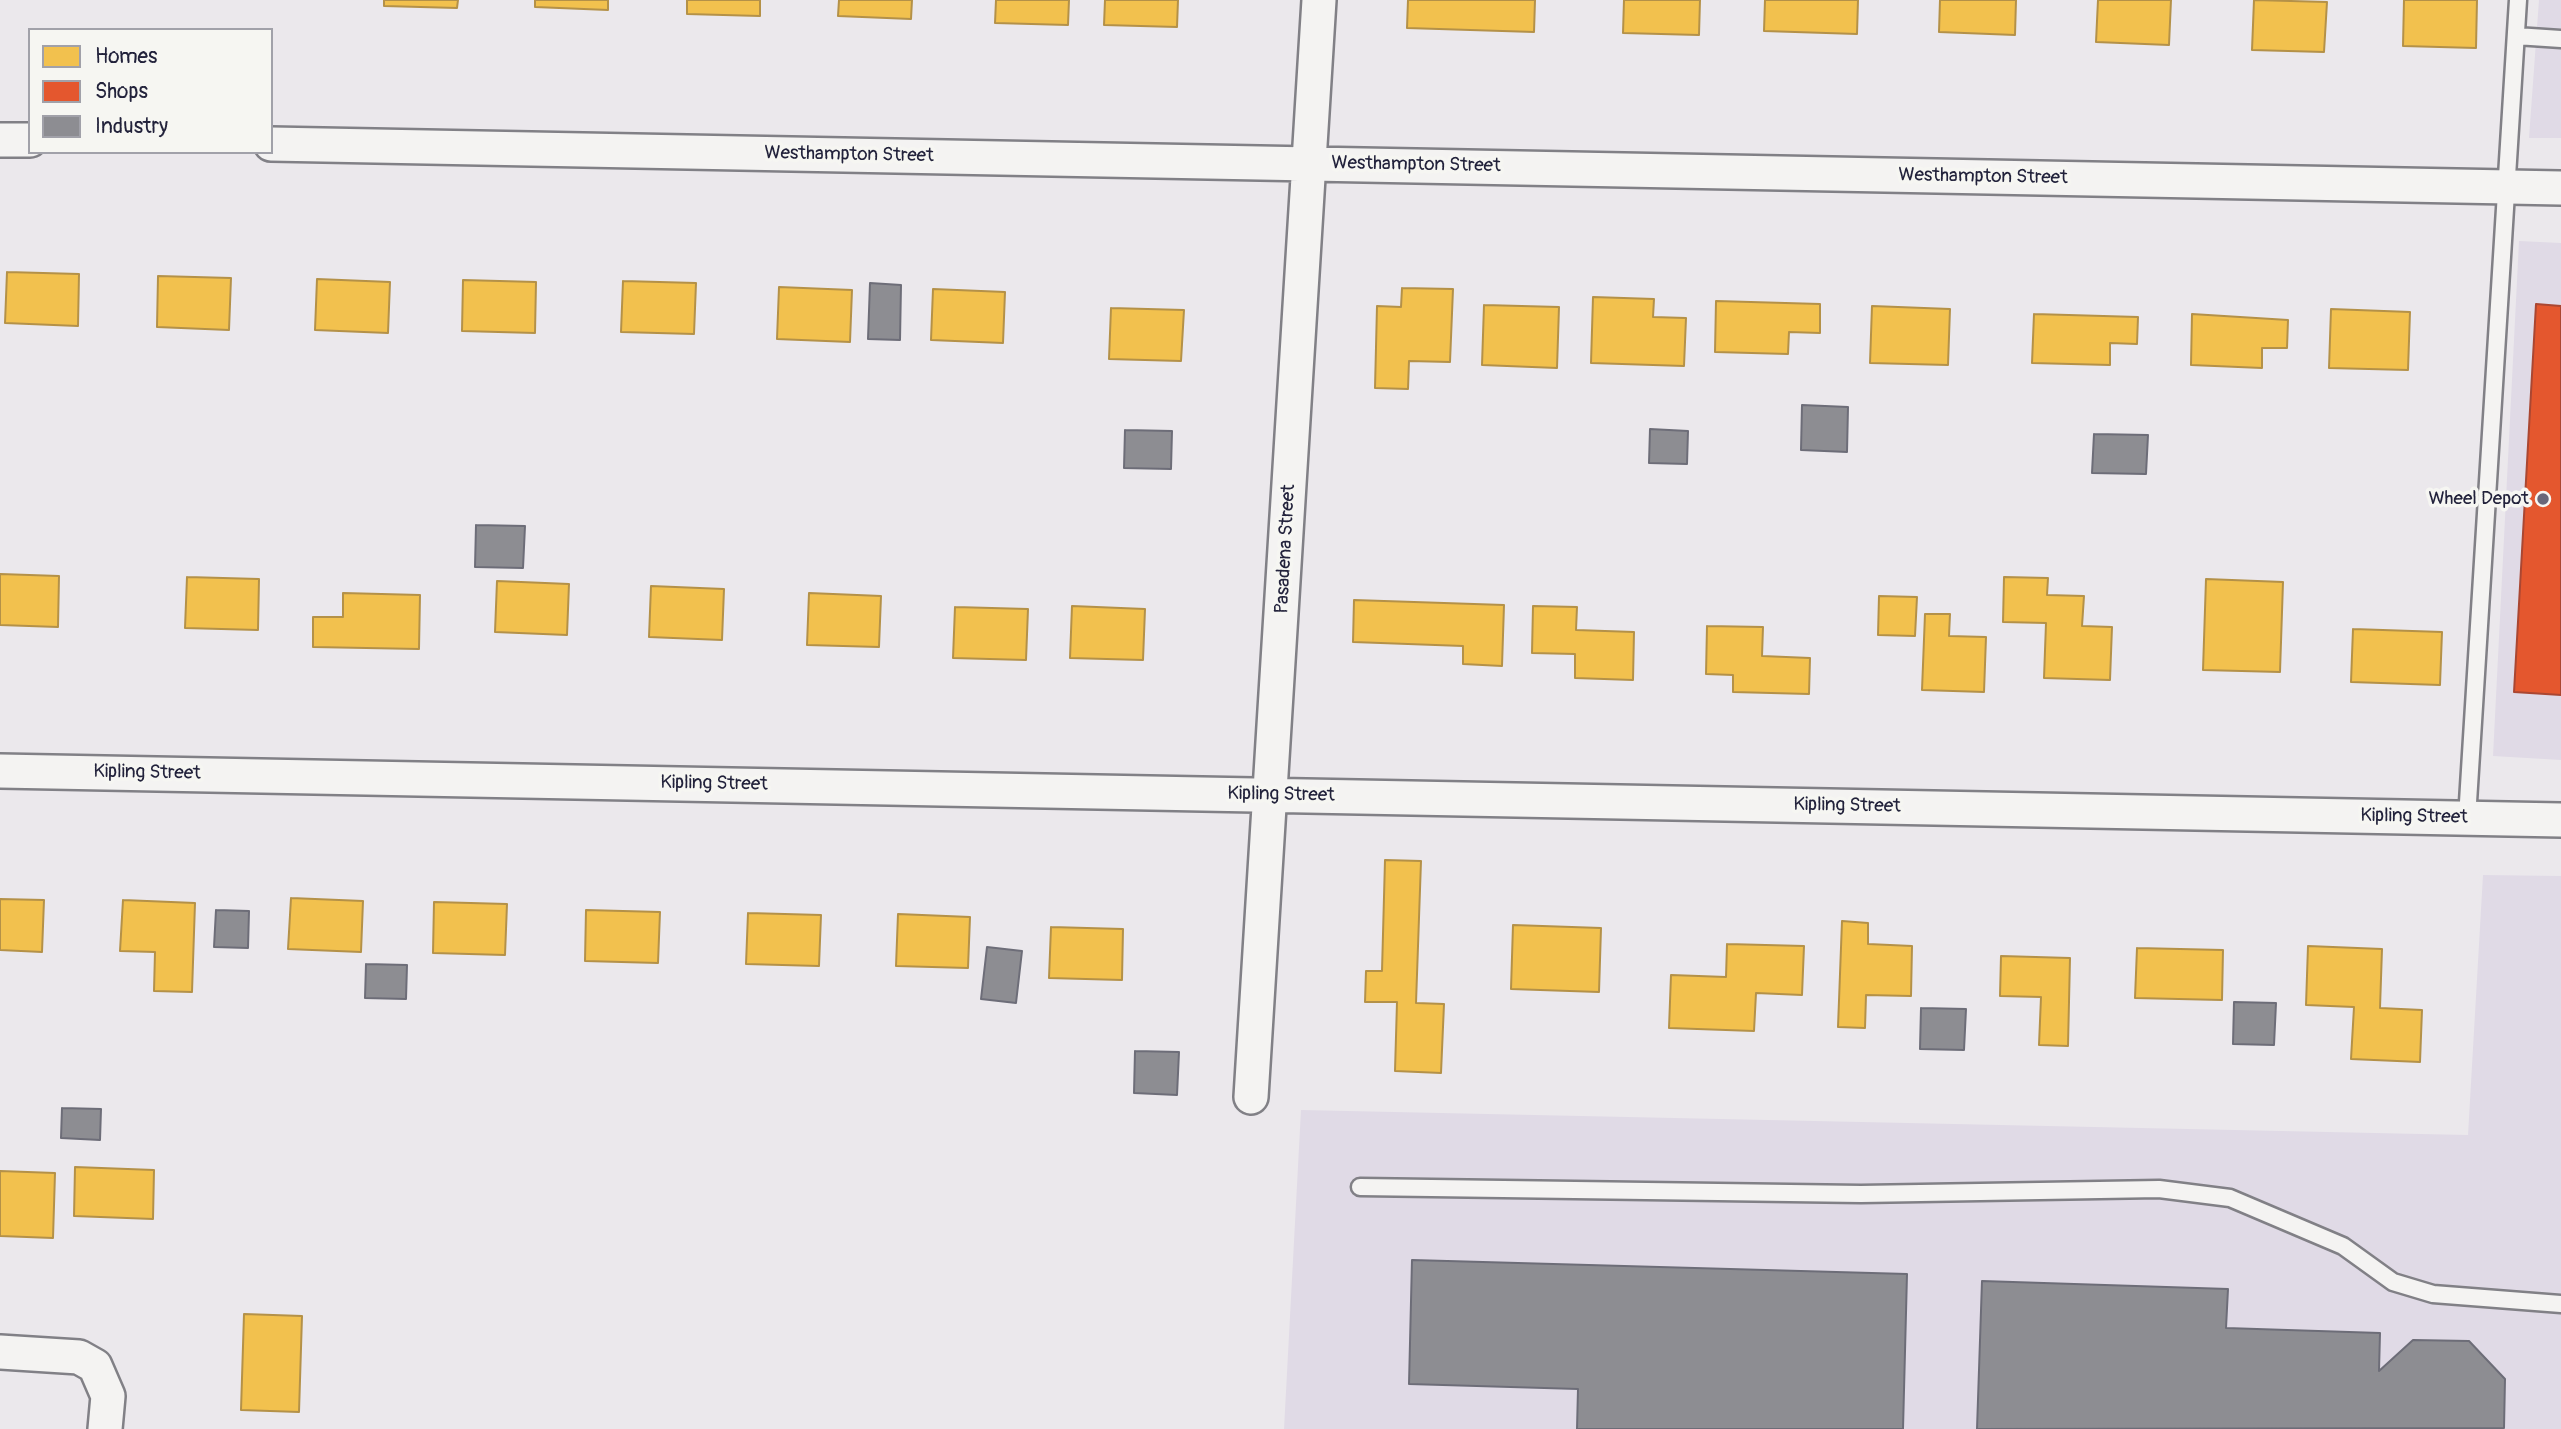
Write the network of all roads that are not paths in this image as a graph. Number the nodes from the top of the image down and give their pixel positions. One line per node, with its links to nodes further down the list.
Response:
1 (1319, 0): 8 (street, Pasadena Street)
2 (2518, 0): 3 (lane)
3 (2516, 36): 4 (lane); 9 (lane)
4 (2561, 38)
5 (0, 139): 6 (street)
6 (28, 140)
7 (273, 144): 8 (street, Westhampton Street)
8 (1310, 163): 9 (street, Westhampton Street); 12 (street, Pasadena Street)
9 (2508, 187): 10 (street, Westhampton Street); 13 (lane)
10 (2561, 188)
11 (0, 771): 12 (street, Kipling Street)
12 (1271, 794): 13 (street, Kipling Street); 15 (street, Pasadena Street)
13 (2468, 818): 14 (street, Kipling Street)
14 (2561, 820)
15 (1251, 1097)
16 (1360, 1187): 17 (lane)
17 (2561, 1304)
18 (0, 1352): 19 (street)
19 (105, 1429)

